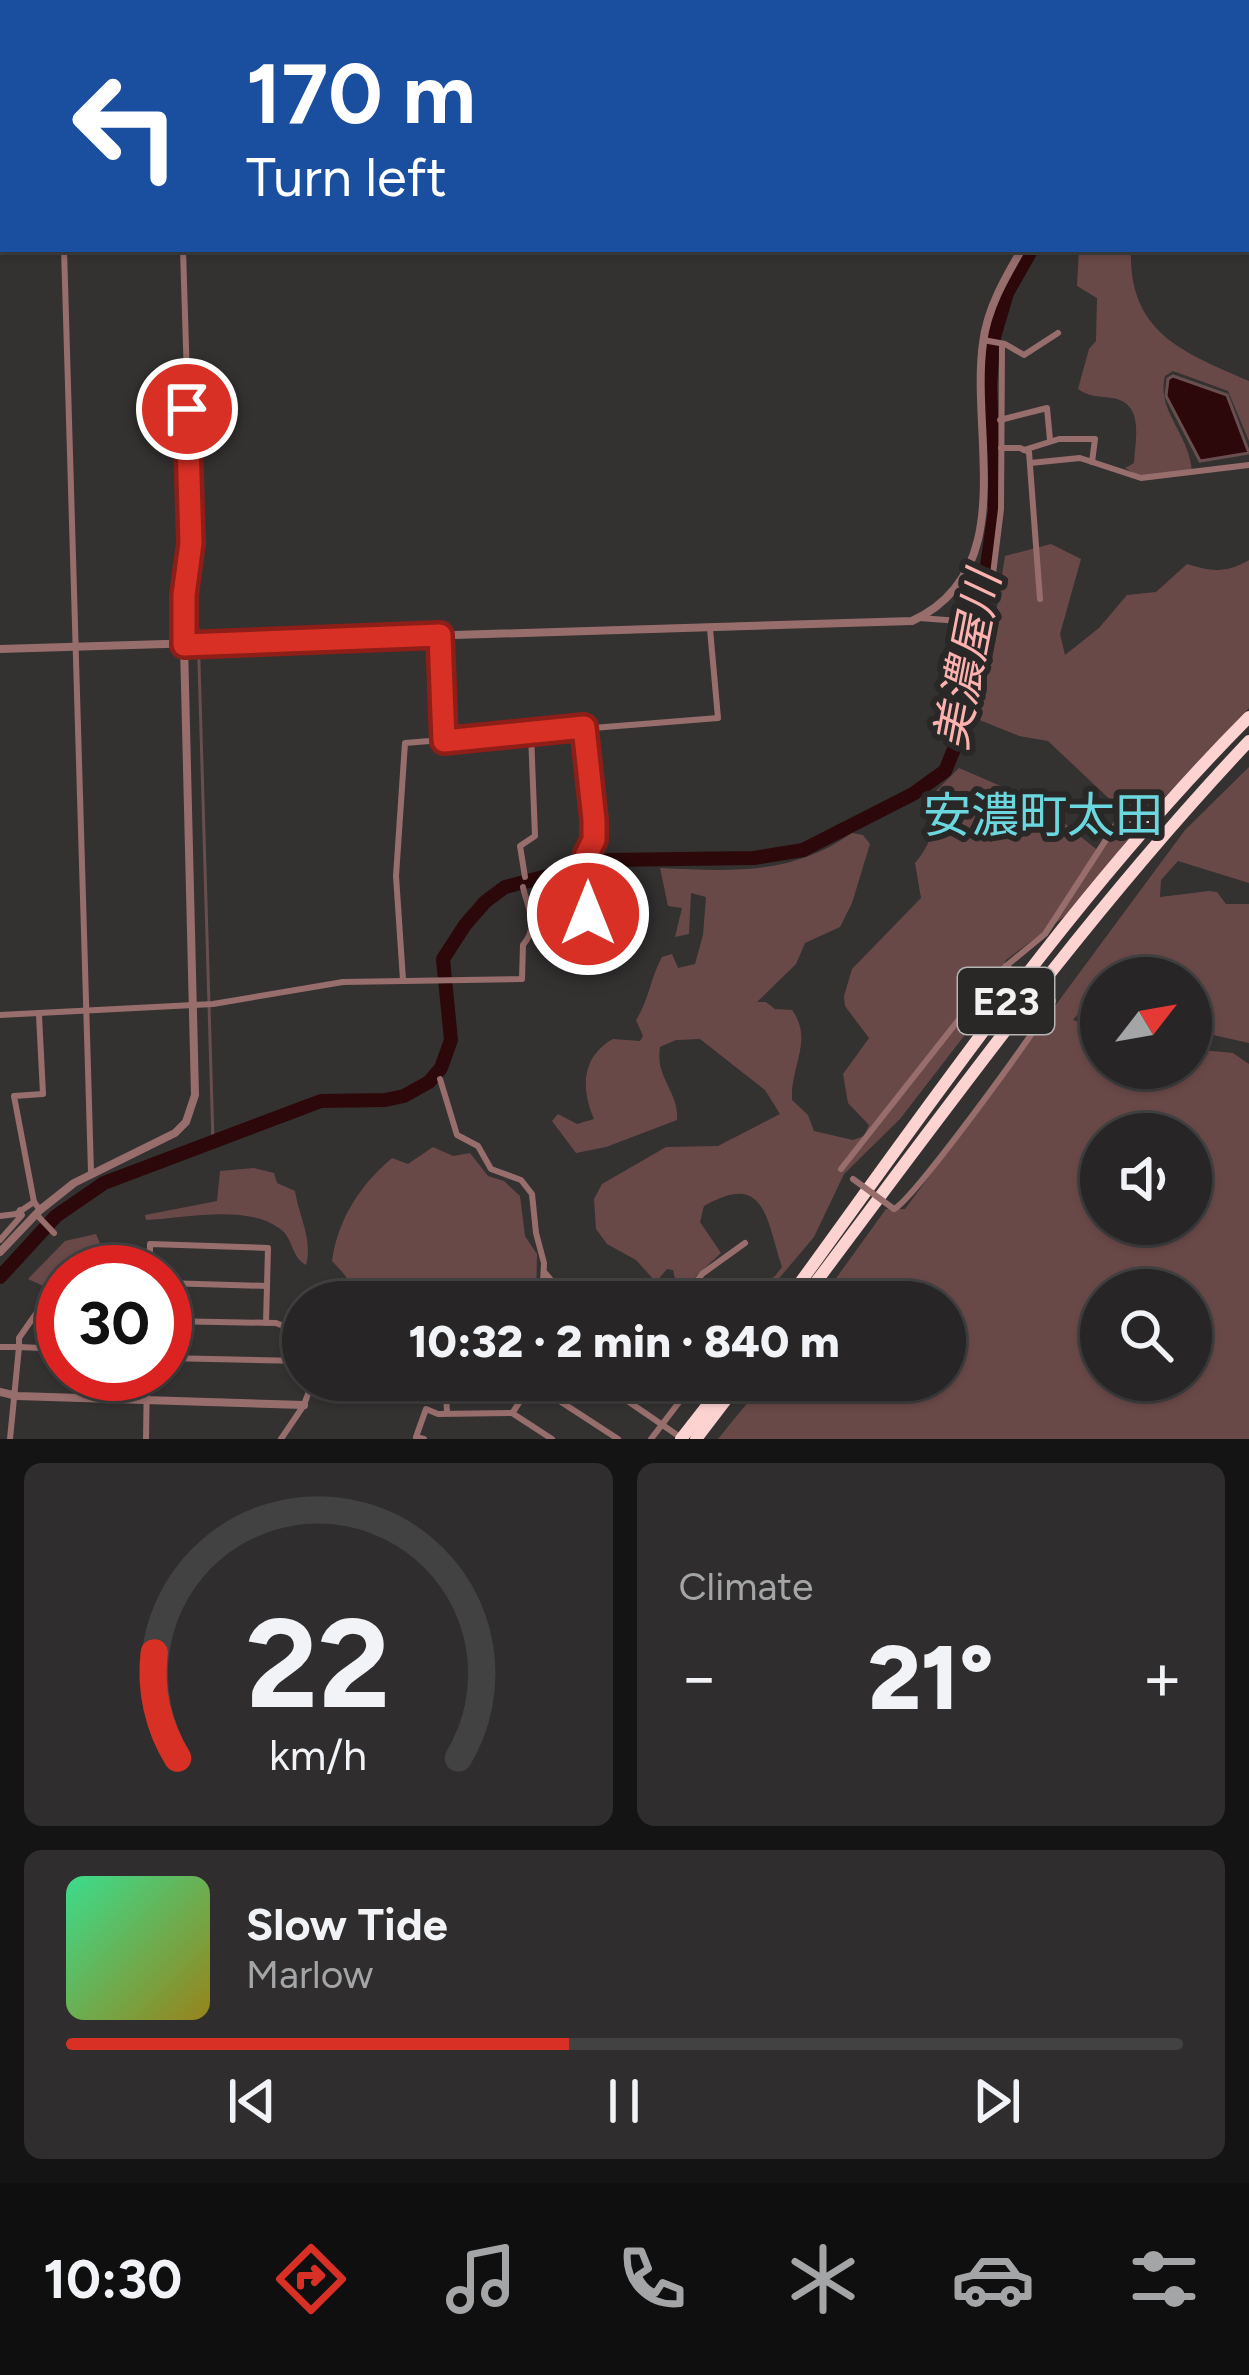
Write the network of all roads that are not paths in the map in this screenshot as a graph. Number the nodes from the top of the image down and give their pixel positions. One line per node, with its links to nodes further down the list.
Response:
1 (64, 252): 19 (street)
2 (183, 252): 18 (street)
3 (1020, 252): 5 (street)
4 (1058, 333): 6 (street)
5 (985, 341): 6 (street); 15 (street)
6 (1001, 344): 7 (street)
7 (1000, 420): 8 (street); 9 (street)
8 (1050, 442): 10 (street); 11 (street)
9 (1001, 448): 10 (street); 15 (street)
10 (1024, 449): 12 (street)
11 (1091, 462): 12 (street); 13 (street)
12 (1030, 463): 14 (street)
13 (1249, 465)
14 (1040, 599)
15 (919, 618): 16 (street)
16 (710, 628): 17 (street); 22 (street)
17 (440, 635): 18 (street); 24 (street)
18 (184, 645): 19 (street); 32 (street)
19 (74, 647): 20 (street); 33 (street)
20 (0, 649)
21 (1249, 718): 54 (highway, E23)
22 (584, 727): 23 (street); 29 (street)
23 (531, 734): 24 (street); 27 (street)
24 (444, 741): 31 (street)
25 (1249, 741): 55 (highway, E23)
26 (1136, 828): 30 (street)
27 (525, 877)
28 (523, 887): 31 (street)
29 (597, 918)
30 (1006, 966): 37 (street); 39 (street, bridge)
31 (403, 980): 32 (street)
32 (193, 1005): 33 (street); 38 (street)
33 (87, 1012): 35 (street); 38 (street)
34 (0, 1015): 35 (street)
35 (39, 1015): 41 (street)
36 (440, 1079): 50 (street)
37 (841, 1169)
38 (92, 1172): 41 (street)
39 (854, 1180)
40 (20, 1210): 41 (street); 42 (street); 44 (street)
41 (37, 1211): 43 (street); 49 (street)
42 (0, 1216)
43 (54, 1234)
44 (0, 1240)
45 (745, 1243): 53 (street)
46 (150, 1245): 47 (street)
47 (180, 1245)
48 (192, 1245): 57 (street)
49 (0, 1252)
50 (545, 1273): 51 (street); 52 (street)
51 (544, 1281)
52 (551, 1281)
53 (697, 1281)
54 (802, 1281)
55 (817, 1281)
56 (192, 1284): 57 (street)
57 (267, 1286): 60 (street)
58 (36, 1315): 63 (street)
59 (192, 1322): 60 (street)
60 (266, 1323): 61 (street)
61 (282, 1324)
62 (0, 1347): 63 (street)
63 (20, 1348): 64 (street); 68 (street)
64 (36, 1348)
65 (192, 1359): 66 (street)
66 (282, 1361)
67 (0, 1392): 68 (street)
68 (17, 1396): 69 (street); 85 (street)
69 (36, 1397)
70 (147, 1401): 86 (street)
71 (178, 1401): 80 (street)
72 (305, 1401): 80 (street)
73 (446, 1401): 81 (street)
74 (520, 1401): 82 (street)
75 (561, 1401): 90 (street)
76 (629, 1401): 83 (street)
77 (680, 1401): 83 (street)
78 (714, 1401): 84 (highway)
79 (723, 1401): 84 (highway)
80 (304, 1405): 87 (street)
81 (446, 1413): 82 (street); 88 (street)
82 (512, 1413): 89 (street)
83 (664, 1424): 91 (street); 92 (street)
84 (696, 1432): 92 (highway, bridge)
85 (10, 1439)
86 (146, 1439)
87 (281, 1439)
88 (424, 1439)
89 (552, 1439)
90 (618, 1439)
91 (651, 1439)
92 (682, 1439)

